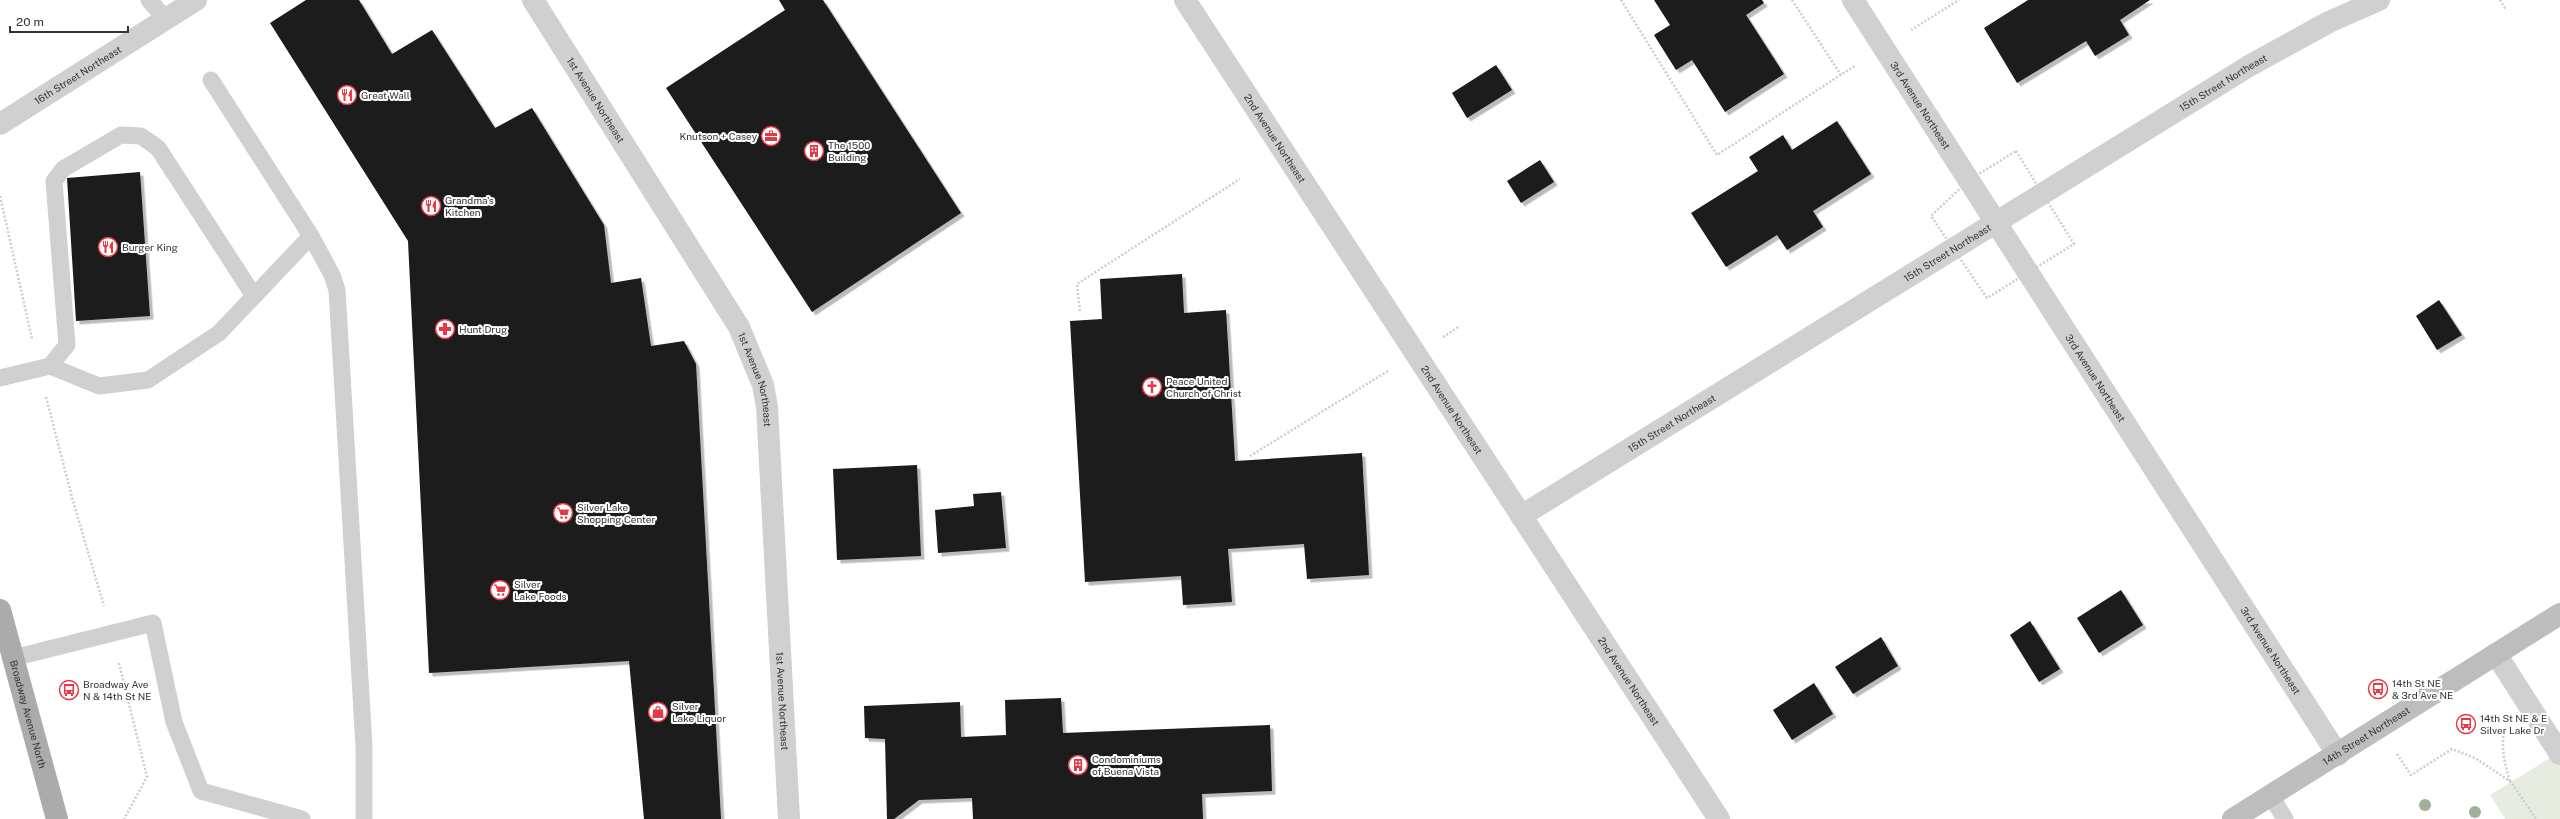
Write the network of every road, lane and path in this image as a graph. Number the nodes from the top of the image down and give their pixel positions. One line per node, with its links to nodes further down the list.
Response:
1 (149, 0): 13 (lane)
2 (196, 0): 13 (street, 16th Street Northeast)
3 (533, 0): 42 (street, 1st Avenue Northeast)
4 (1185, 0): 26 (street, 2nd Avenue Northeast)
5 (1621, 0): 6 (path)
6 (1792, 0)
7 (1853, 0): 18 (street, 3rd Avenue Northeast)
8 (1959, 0): 12 (path)
9 (2379, 0): 18 (street, 15th Street Northeast)
10 (2500, 0): 11 (path)
11 (2506, 10)
12 (1930, 18)
13 (166, 19): 15 (street, 16th Street Northeast)
14 (211, 80): 19 (lane)
15 (0, 124)
16 (1240, 179): 21 (path)
17 (0, 196): 22 (path)
18 (1997, 222): 26 (street, 15th Street Northeast); 34 (street, 3rd Avenue Northeast)
19 (311, 236): 20 (lane); 41 (lane)
20 (254, 296): 22 (lane); 22 (lane)
21 (1080, 311)
22 (44, 368): 23 (lane); 29 (path)
23 (0, 378)
24 (1371, 382): 25 (path)
25 (1250, 456)
26 (1521, 516): 43 (street, 2nd Avenue Northeast)
27 (0, 610): 31 (main road, Broadway Avenue North)
28 (2560, 614): 30 (main road, 14th Street Northeast)
29 (112, 633): 31 (lane); 39 (path); 40 (lane)
30 (2496, 654): 33 (street); 34 (main road, 14th Street Northeast)
31 (14, 658): 38 (main road, Broadway Avenue North)
32 (2507, 724): 36 (path)
33 (2560, 754)
34 (2338, 755): 37 (main road, 14th Street Northeast)
35 (2411, 775): 36 (path)
36 (2510, 782): 46 (path)
37 (2271, 796): 44 (main road, 14th Street Northeast); 45 (lane)
38 (57, 819)
39 (124, 819)
40 (302, 819)
41 (364, 819)
42 (789, 819)
43 (1719, 819)
44 (2232, 819)
45 (2285, 819)
46 (2536, 819)

